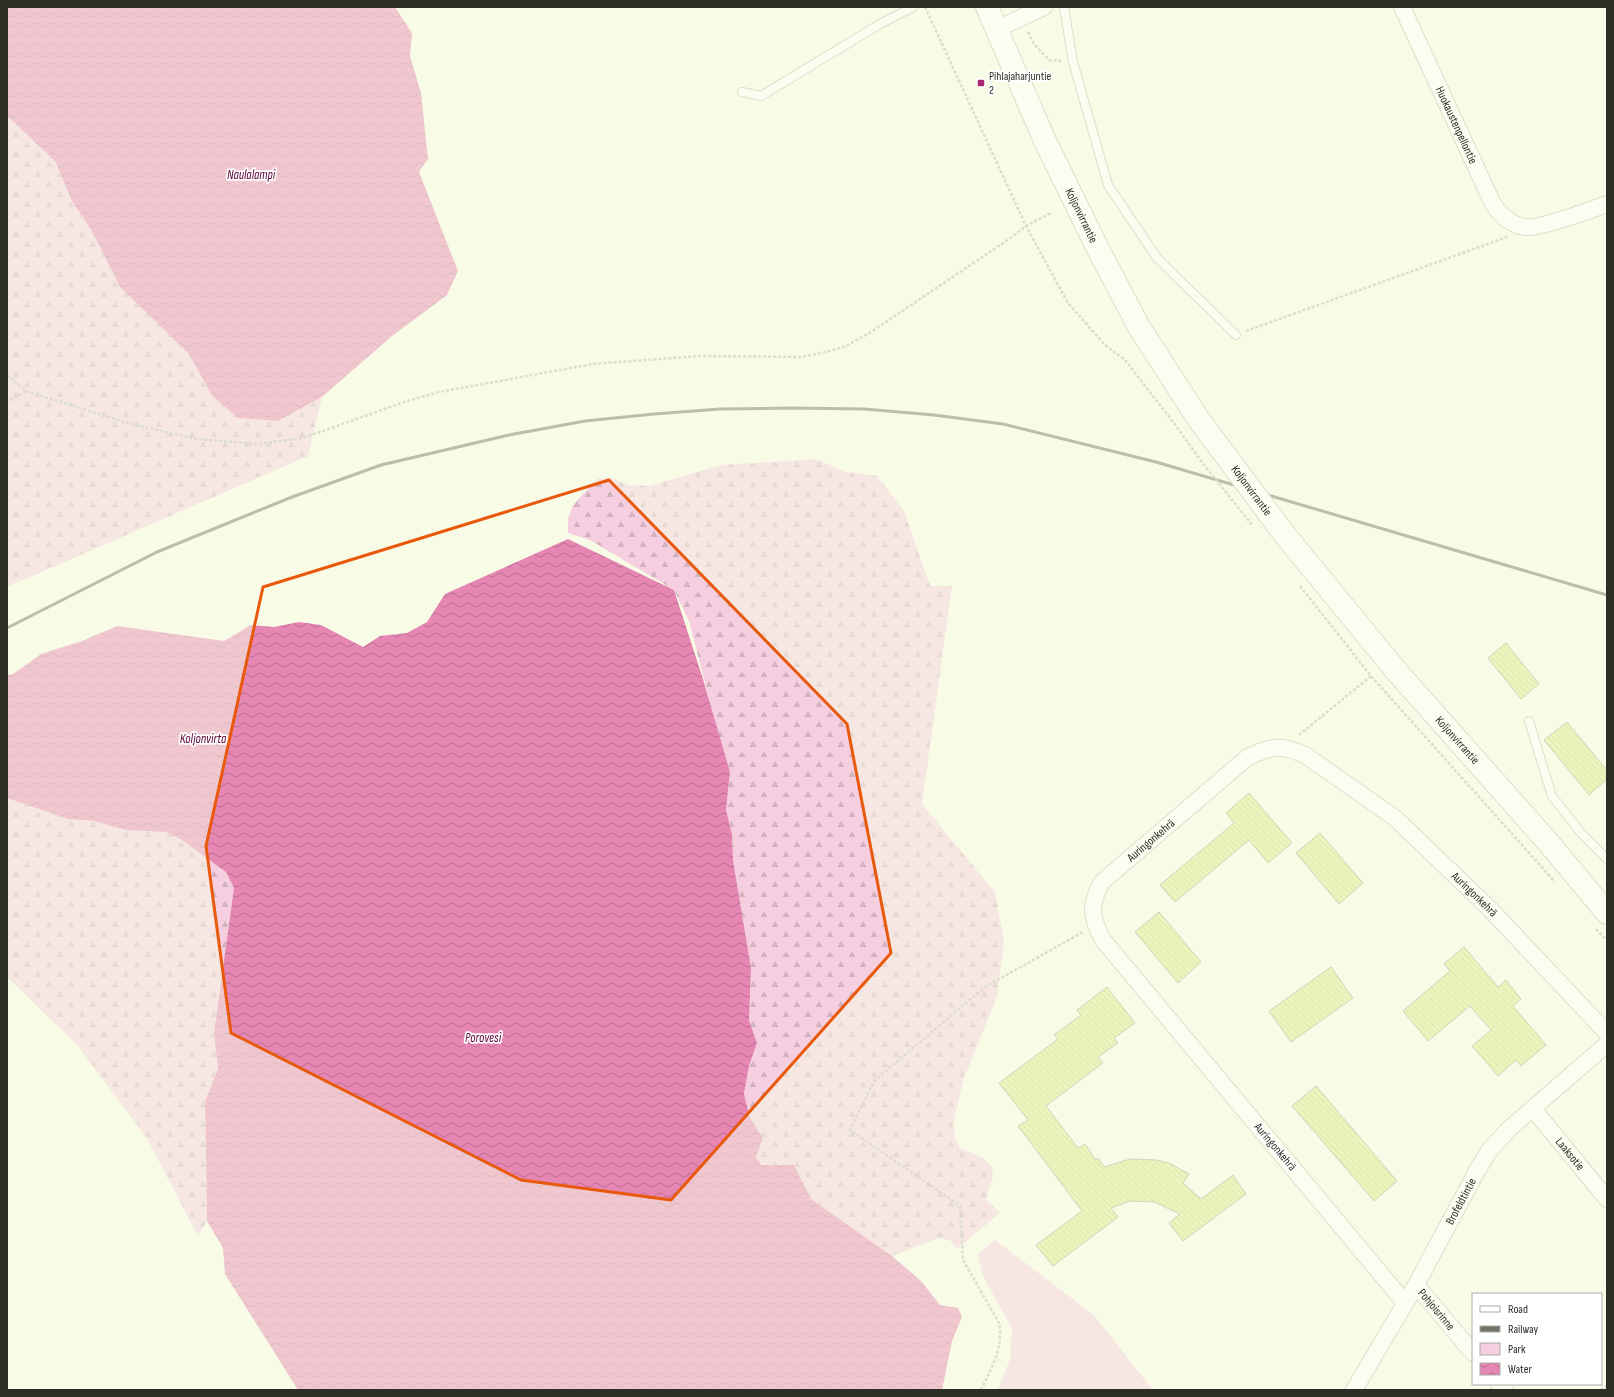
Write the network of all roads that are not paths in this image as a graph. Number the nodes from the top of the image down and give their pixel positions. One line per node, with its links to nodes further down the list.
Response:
1 (913, 7): 7 (lane)
2 (987, 7): 6 (main road, Koljonvirrantie)
3 (1044, 7): 6 (street)
4 (1064, 7): 9 (lane)
5 (1402, 7): 8 (street, Huokaustenpellontie)
6 (997, 29): 12 (main road, Koljonvirrantie, bridge)
7 (742, 92)
8 (1607, 204)
9 (1236, 335)
10 (1529, 720): 11 (lane)
11 (1607, 859)
12 (1607, 913)
13 (1607, 1033): 18 (street, Auringonkehrä)
14 (1607, 1044): 15 (street, Brofeldtintie)
15 (1534, 1110): 16 (street, Laaksotie); 17 (street, Brofeldtintie)
16 (1607, 1199)
17 (1416, 1285): 18 (street, Brofeldtintie); 19 (street, Pohjoisrinne)
18 (1405, 1303): 20 (street, Brofeldtintie)
19 (1472, 1352)
20 (1354, 1390)

